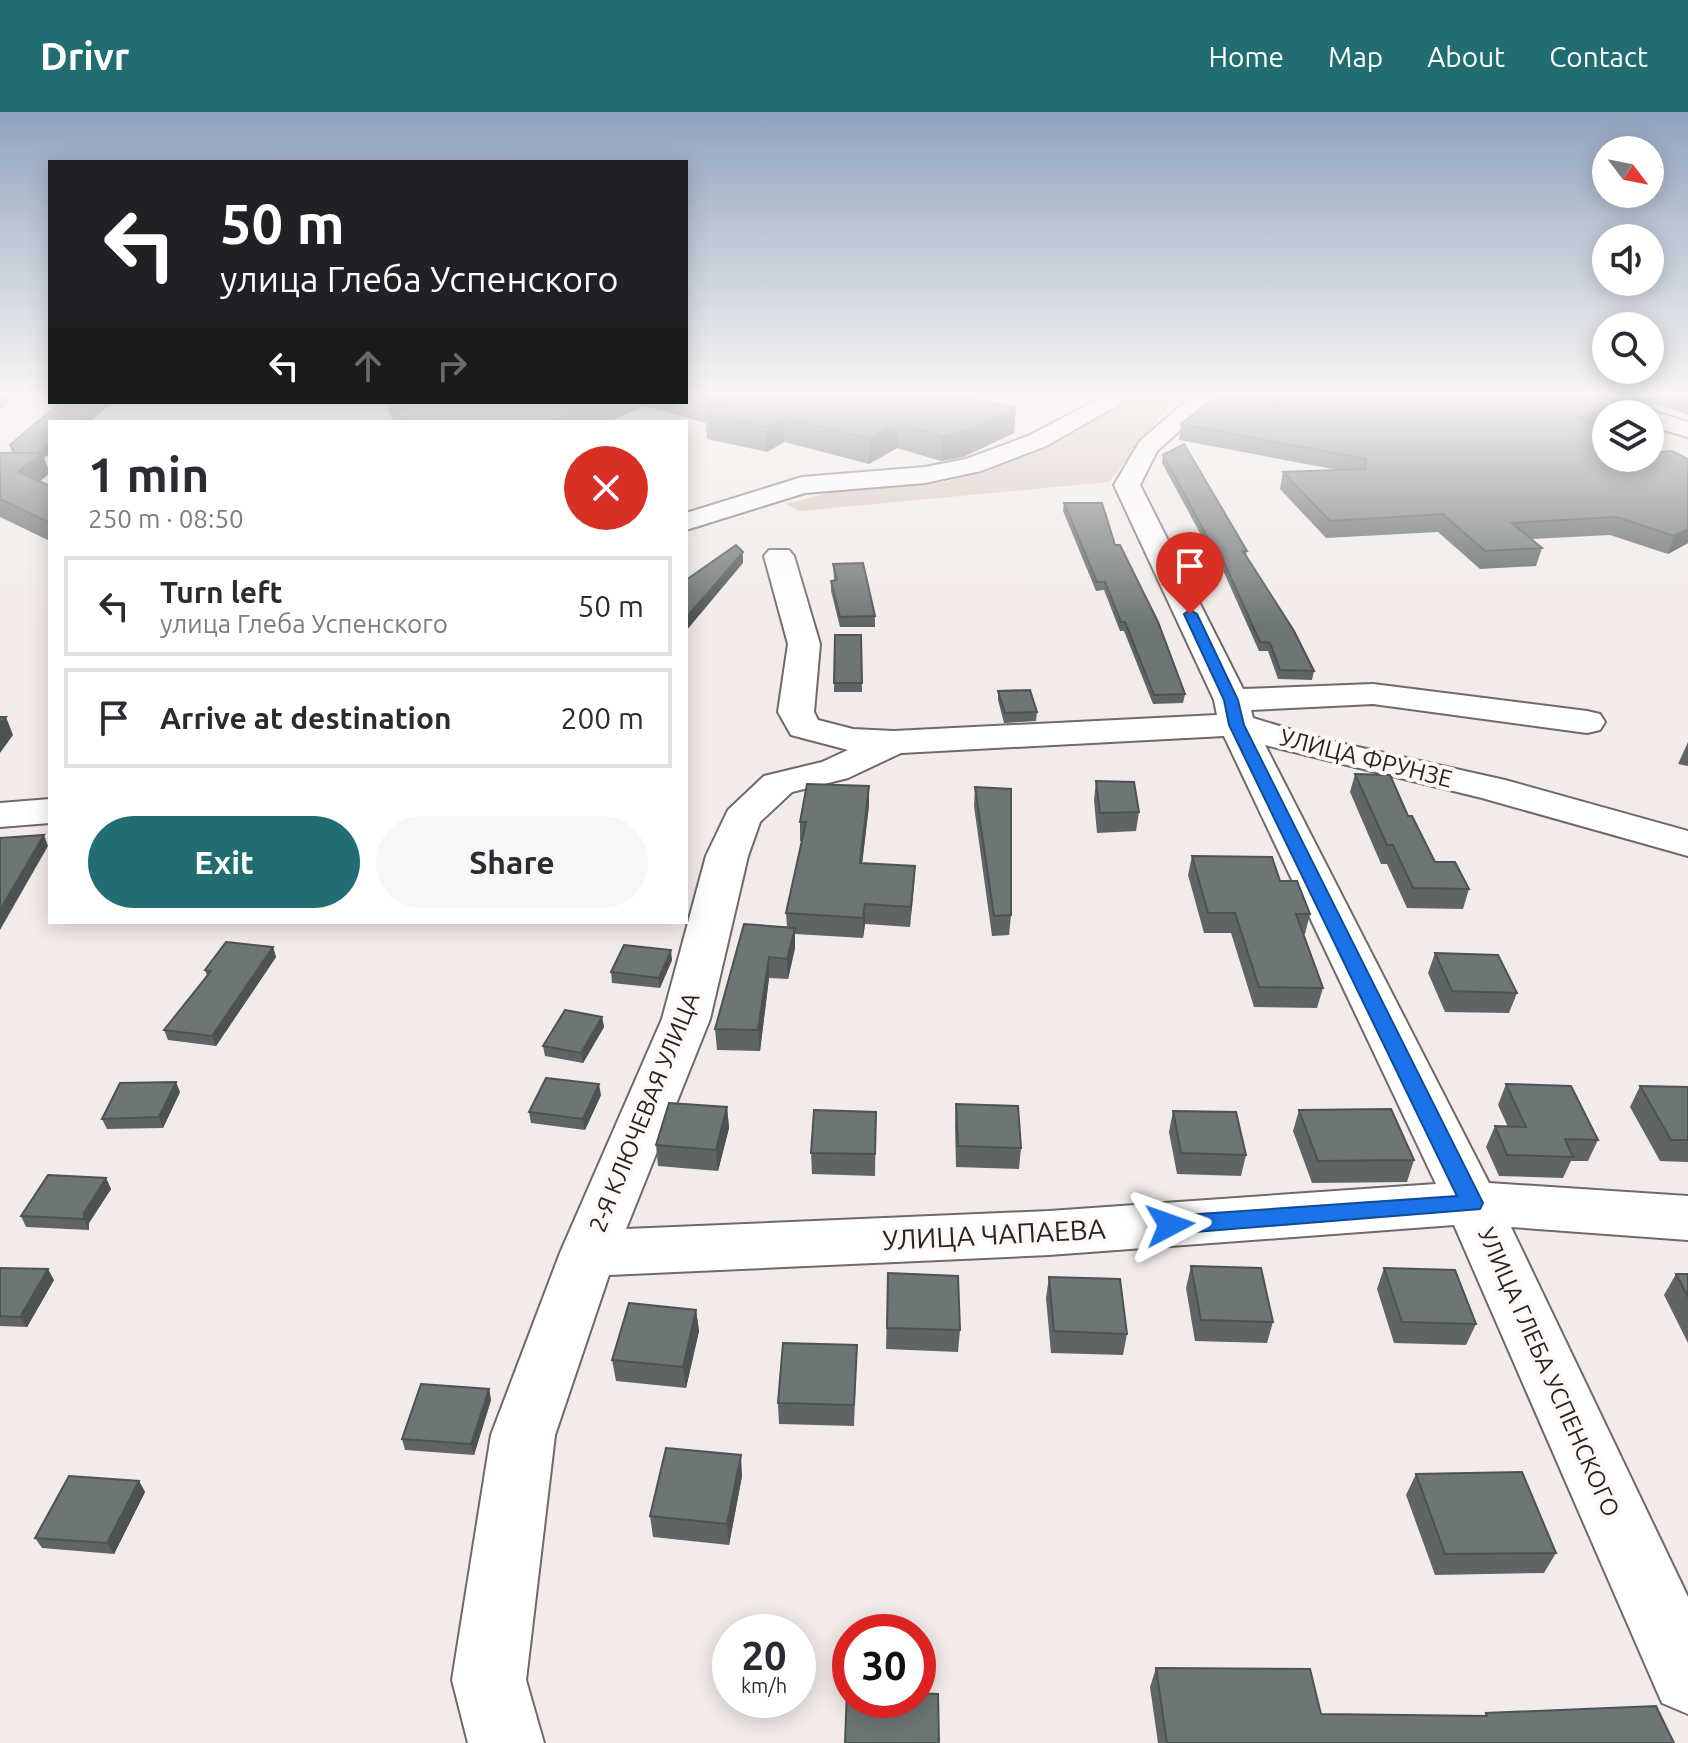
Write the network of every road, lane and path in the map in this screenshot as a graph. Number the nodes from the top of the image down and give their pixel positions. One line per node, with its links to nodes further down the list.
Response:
1 (935, 473): 3 (street)
2 (1130, 473): 5 (street, УЛИЦА ГЛЕБА УСПЕНСКОГО)
3 (688, 521)
4 (779, 556): 7 (street)
5 (1234, 712): 6 (street, УЛИЦА ФРУНЗЕ); 7 (street, УЛИЦА ФРУНЗЕ); 10 (street, УЛИЦА ФРУНЗЕ); 11 (street, УЛИЦА ГЛЕБА УСПЕНСКОГО)
6 (1587, 722)
7 (894, 742): 13 (street, 2-Я КЛЮЧЕВАЯ УЛИЦА)
8 (48, 811): 9 (street)
9 (0, 815)
10 (1688, 844)
11 (1472, 1203): 12 (street, УЛИЦА ЧАПАЕВА); 13 (street, УЛИЦА ЧАПАЕВА); 14 (street, УЛИЦА ГЛЕБА УСПЕНСКОГО)
12 (1688, 1218)
13 (588, 1253): 15 (street, 2-Я КЛЮЧЕВАЯ УЛИЦА)
14 (1688, 1677)
15 (506, 1743)

